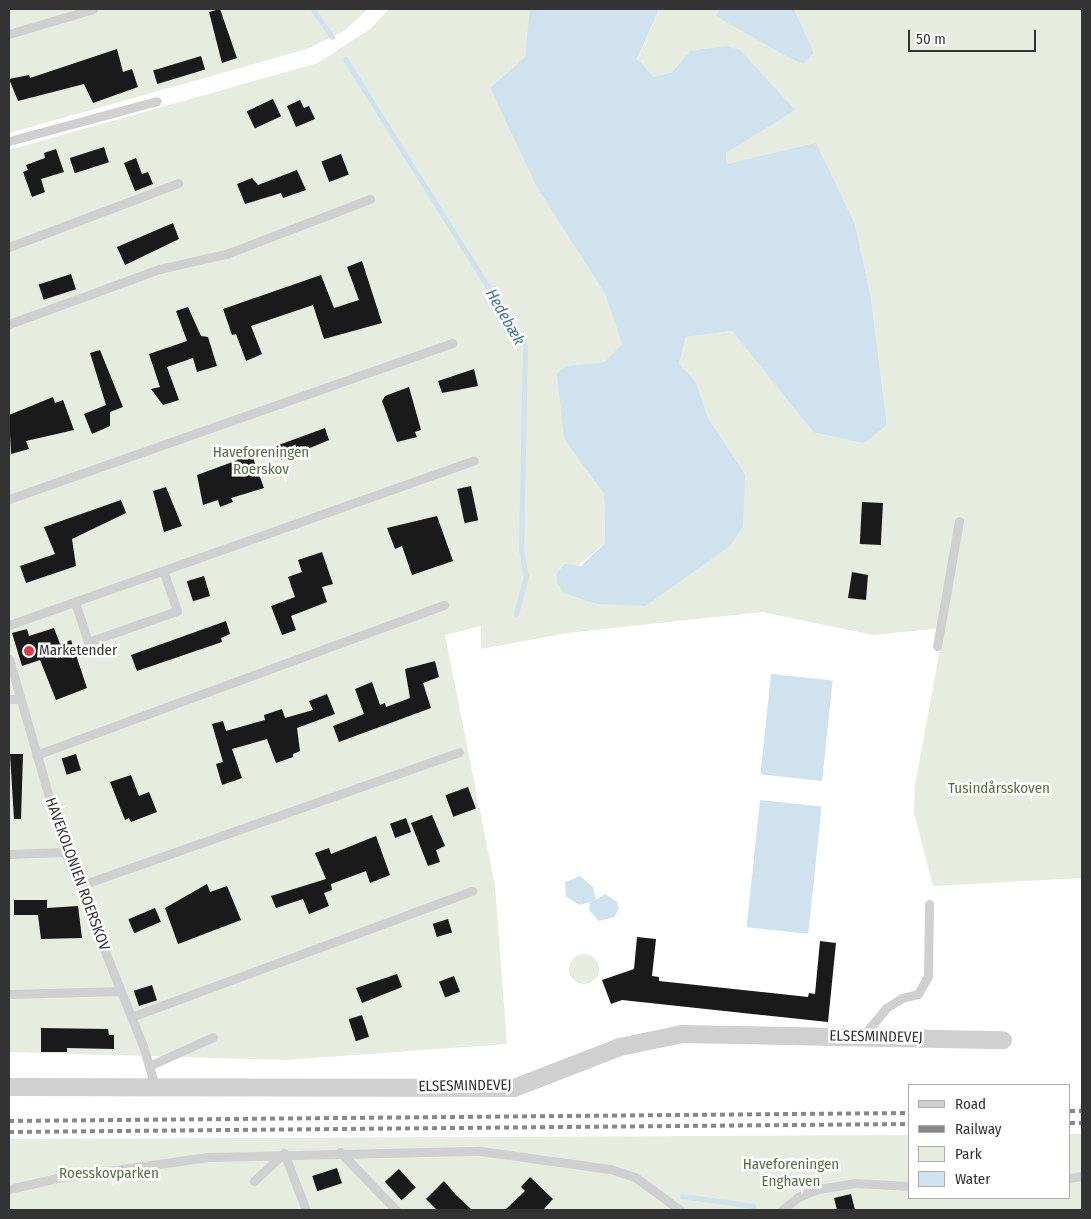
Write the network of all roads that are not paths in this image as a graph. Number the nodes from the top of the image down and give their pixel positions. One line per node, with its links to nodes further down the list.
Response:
1 (93, 9): 2 (lane)
2 (9, 34)
3 (157, 101): 4 (lane)
4 (9, 141)
5 (178, 183): 7 (lane)
6 (370, 199): 8 (lane)
7 (9, 247)
8 (9, 324)
9 (452, 343): 11 (lane)
10 (474, 460): 13 (lane)
11 (9, 499)
12 (959, 521): 17 (lane)
13 (164, 573): 14 (lane); 14 (lane)
14 (74, 602): 16 (lane)
15 (444, 605): 22 (lane)
16 (9, 625)
17 (937, 646)
18 (9, 658): 20 (lane, HAVEKOLONIEN ROERSKOV)
19 (9, 699): 20 (lane)
20 (20, 699): 22 (lane, HAVEKOLONIEN ROERSKOV)
21 (459, 752): 25 (lane)
22 (36, 755): 23 (lane, HAVEKOLONIEN ROERSKOV)
23 (65, 852): 24 (lane); 25 (lane, HAVEKOLONIEN ROERSKOV)
24 (9, 854)
25 (79, 886): 28 (lane, HAVEKOLONIEN ROERSKOV)
26 (472, 891): 30 (lane)
27 (929, 904): 32 (lane)
28 (121, 991): 29 (lane); 30 (lane, HAVEKOLONIEN ROERSKOV)
29 (9, 994)
30 (131, 1017): 34 (lane, HAVEKOLONIEN ROERSKOV)
31 (213, 1037): 34 (lane)
32 (862, 1037): 33 (street, ELSESMINDEVEJ); 35 (street, ELSESMINDEVEJ)
33 (1003, 1040)
34 (149, 1066): 35 (lane, HAVEKOLONIEN ROERSKOV)
35 (155, 1086): 36 (street, ELSESMINDEVEJ)
36 (9, 1087)
37 (340, 1152): 38 (lane); 43 (lane); 44 (lane)
38 (284, 1153): 39 (lane); 41 (lane); 42 (lane)
39 (254, 1181)
40 (908, 1186): 45 (lane)
41 (9, 1189)
42 (306, 1210)
43 (396, 1210)
44 (678, 1210)
45 (782, 1210)

